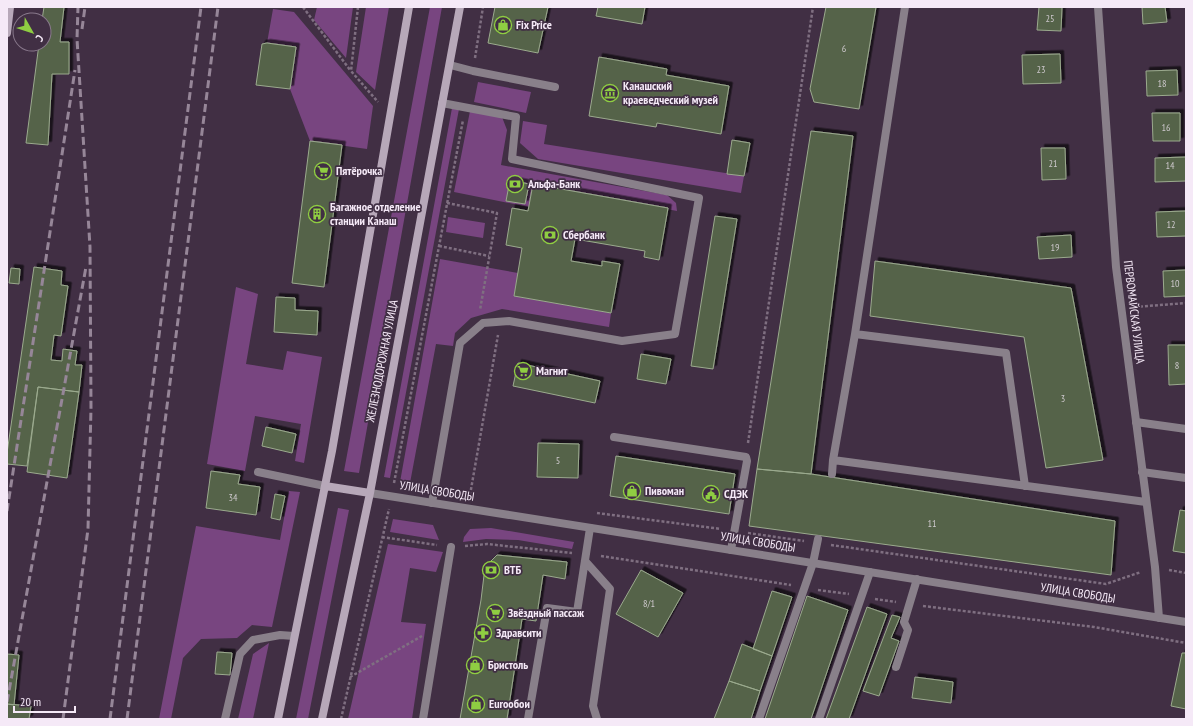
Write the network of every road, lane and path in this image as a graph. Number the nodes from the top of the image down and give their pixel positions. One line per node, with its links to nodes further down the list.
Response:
1 (10, 7): 10 (main road)
2 (303, 7): 12 (path)
3 (358, 7): 12 (path)
4 (408, 7): 35 (main road)
5 (460, 7): 11 (main road, ЖЕЛЕЗНОДОРОЖНАЯ УЛИЦА)
6 (483, 7): 13 (path)
7 (814, 7): 29 (path)
8 (905, 7): 25 (street)
9 (1098, 7): 22 (street, ПЕРВОМАЙСКАЯ УЛИЦА)
10 (7, 33)
11 (450, 65): 13 (street); 15 (main road, ЖЕЛЕЗНОДОРОЖНАЯ УЛИЦА)
12 (351, 71): 16 (path)
13 (473, 71): 14 (street)
14 (555, 87)
15 (442, 103): 17 (street); 37 (main road, ЖЕЛЕЗНОДОРОЖНАЯ УЛИЦА)
16 (379, 104)
17 (466, 108): 18 (path); 23 (street)
18 (447, 203): 19 (path); 20 (path)
19 (439, 246): 20 (path); 38 (path)
20 (489, 256): 24 (path)
21 (1186, 303): 22 (path)
22 (1121, 308): 26 (street, ПЕРВОМАЙСКАЯ УЛИЦА)
23 (500, 322): 24 (street); 39 (path)
24 (476, 329): 40 (street)
25 (855, 334): 30 (street); 36 (street)
26 (1136, 422): 27 (street); 32 (street, ПЕРВОМАЙСКАЯ УЛИЦА)
27 (1186, 429)
28 (614, 437): 29 (street)
29 (746, 458): 44 (street)
30 (833, 460): 33 (street); 36 (street)
31 (258, 472): 35 (street)
32 (1142, 472): 34 (street); 41 (street, ПЕРВОМАЙСКАЯ УЛИЦА)
33 (832, 474)
34 (1186, 478)
35 (325, 486): 37 (main road, УЛИЦА СВОБОДЫ); 61 (main road)
36 (1025, 486): 41 (street)
37 (370, 493): 38 (street, УЛИЦА СВОБОДЫ); 67 (main road, ЖЕЛЕЗНОДОРОЖНАЯ УЛИЦА)
38 (392, 496): 40 (street, УЛИЦА СВОБОДЫ); 45 (path)
39 (470, 500)
40 (432, 502): 43 (street, УЛИЦА СВОБОДЫ)
41 (1146, 502): 51 (street, ПЕРВОМАЙСКАЯ УЛИЦА)
42 (594, 512): 44 (path)
43 (590, 528): 48 (street, УЛИЦА СВОБОДЫ); 49 (street)
44 (735, 531): 46 (path); 48 (street)
45 (382, 537): 47 (path); 64 (path)
46 (818, 541): 50 (street); 51 (path)
47 (451, 547): 49 (path); 60 (street)
48 (731, 550): 50 (street, УЛИЦА СВОБОДЫ)
49 (586, 558): 55 (path); 70 (street); 71 (street)
50 (813, 563): 52 (street, УЛИЦА СВОБОДЫ); 55 (street)
51 (1155, 567): 53 (path); 58 (street, ПЕРВОМАЙСКАЯ УЛИЦА)
52 (870, 572): 54 (street, УЛИЦА СВОБОДЫ); 56 (street)
53 (1186, 573)
54 (917, 579): 57 (street); 58 (street, УЛИЦА СВОБОДЫ)
55 (804, 587): 56 (path); 72 (street)
56 (861, 596): 57 (path); 73 (street)
57 (909, 604): 62 (path); 63 (street)
58 (1159, 618): 59 (street, УЛИЦА СВОБОДЫ)
59 (1186, 622)
60 (438, 626): 64 (path); 69 (street)
61 (294, 636): 65 (street); 66 (main road)
62 (1186, 642)
63 (896, 667)
64 (350, 677): 68 (path)
65 (225, 719)
66 (278, 719)
67 (322, 719)
68 (341, 719)
69 (423, 719)
70 (528, 719)
71 (597, 719)
72 (759, 719)
73 (820, 719)

